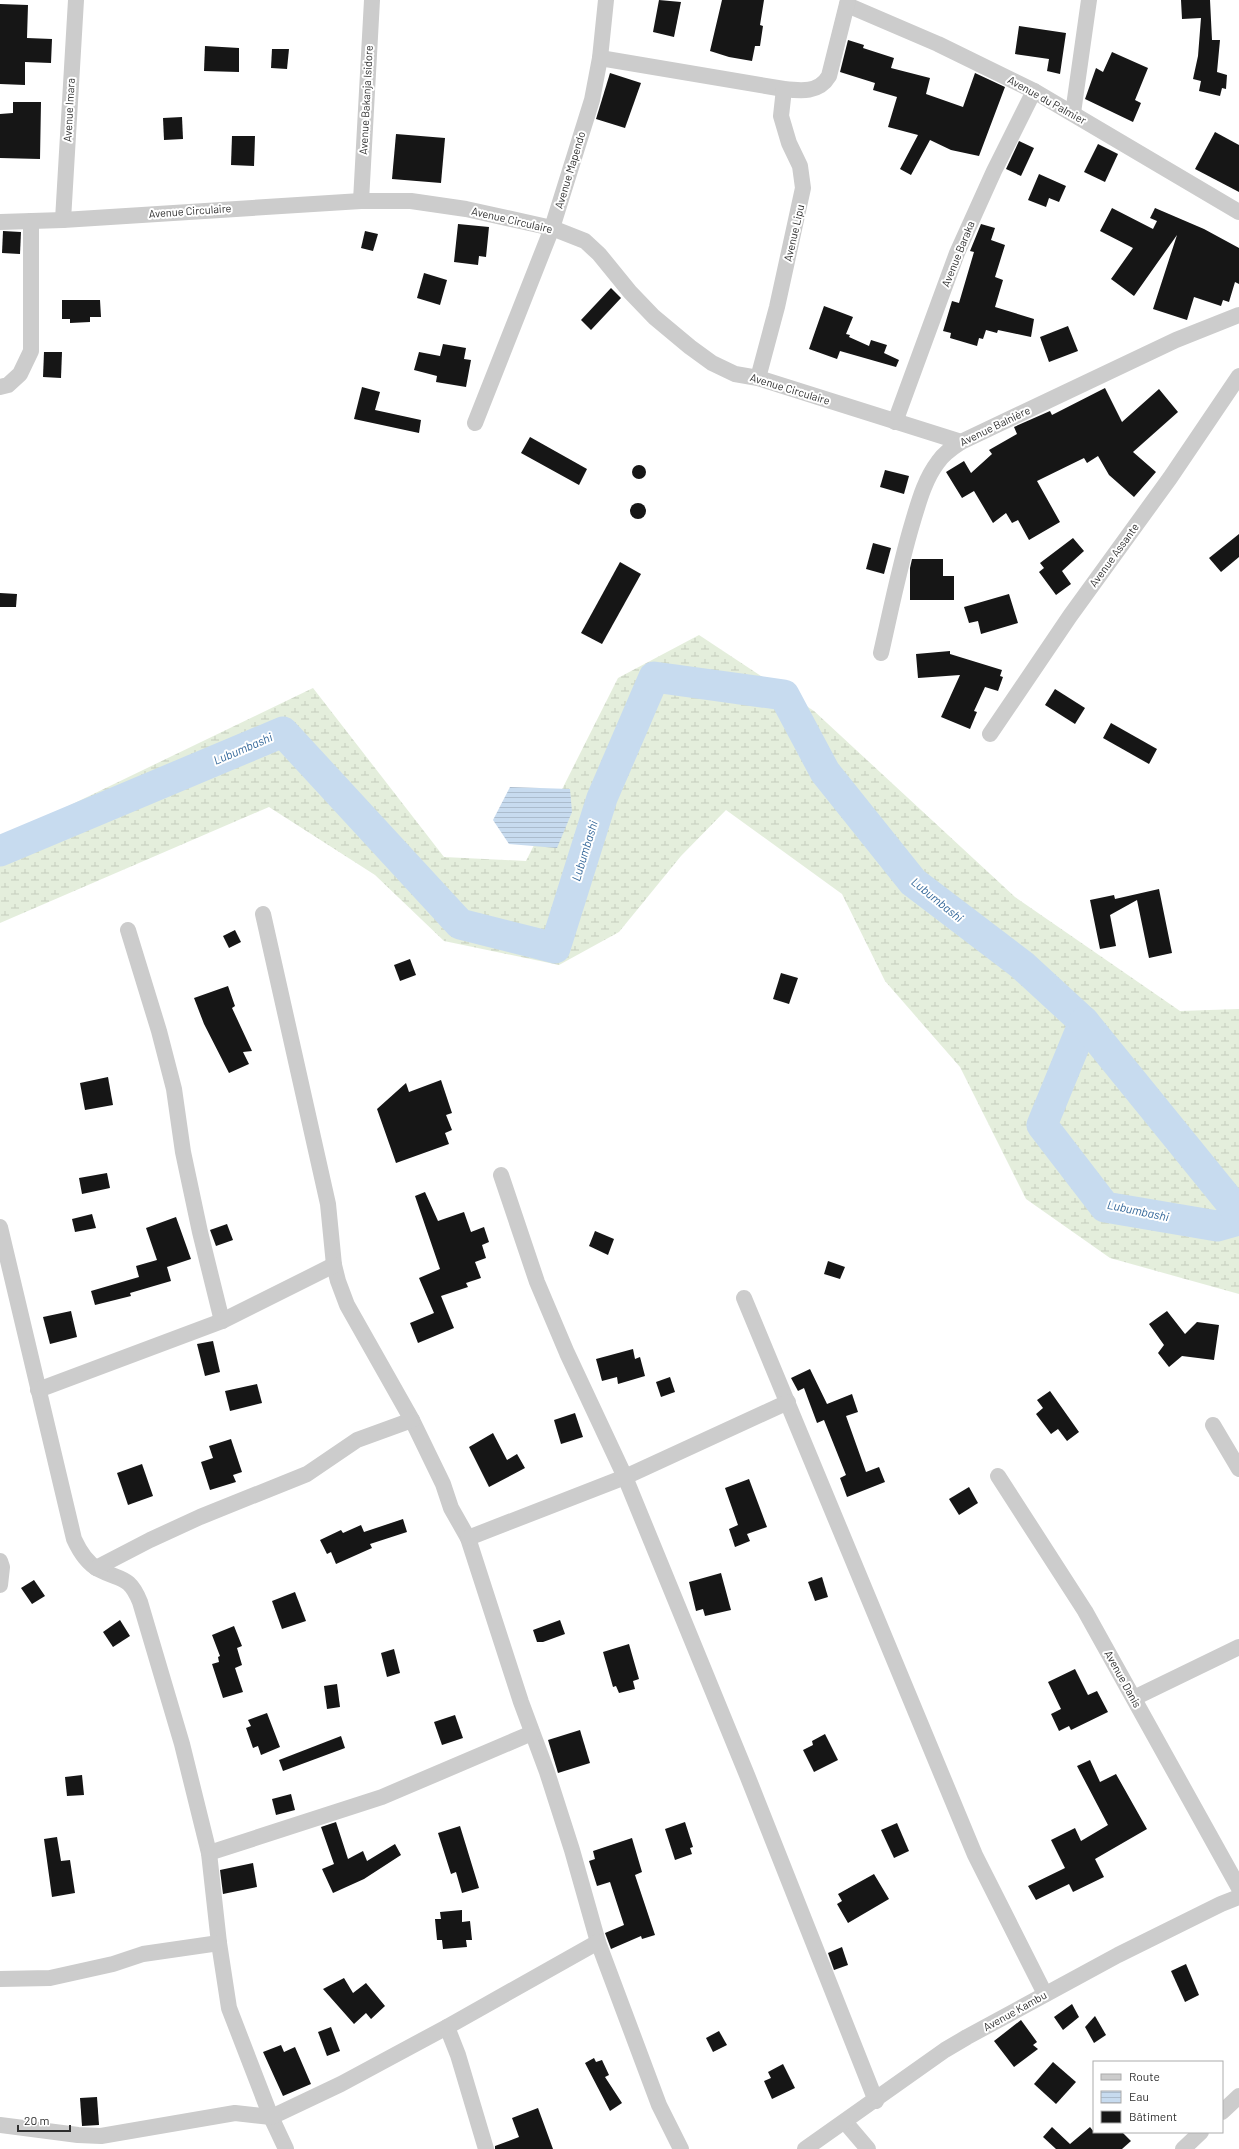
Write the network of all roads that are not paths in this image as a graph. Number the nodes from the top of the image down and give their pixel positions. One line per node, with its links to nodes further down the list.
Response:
1 (76, 0): 12 (street, Avenue Imara)
2 (372, 0): 10 (street, Avenue Bakanja Isidore)
3 (606, 0): 6 (street, Avenue Mapendo)
4 (1089, 0): 9 (street)
5 (847, 2): 7 (street); 8 (street, Avenue du Palmier)
6 (600, 58): 7 (street); 15 (street, Avenue Mapendo)
7 (784, 89): 18 (street, Avenue Lipu)
8 (1034, 91): 9 (street, Avenue du Palmier); 20 (street, Avenue Baraka)
9 (1073, 113): 11 (street, Avenue du Palmier)
10 (361, 200): 12 (street, Avenue Circulaire); 15 (street, Avenue Circulaire)
11 (1239, 212)
12 (63, 220): 13 (street, Avenue Circulaire)
13 (31, 221): 14 (street, Avenue Circulaire); 19 (street)
14 (0, 222)
15 (552, 228): 18 (street, Avenue Circulaire); 21 (street, Avenue Mapendo)
16 (1239, 315): 22 (street, Avenue Balnière)
17 (1239, 376): 24 (street, Avenue Assante)
18 (758, 378): 20 (street, Avenue Circulaire)
19 (0, 387)
20 (896, 422): 22 (street, Avenue Circulaire)
21 (475, 424)
22 (961, 442): 23 (street, Avenue Balnière)
23 (881, 653)
24 (990, 734)
25 (263, 914): 29 (street)
26 (128, 930): 31 (street)
27 (501, 1175): 38 (street)
28 (0, 1227): 32 (street)
29 (334, 1264): 31 (street); 34 (street)
30 (744, 1298): 33 (street)
31 (222, 1321): 32 (street)
32 (38, 1390): 41 (street)
33 (788, 1402): 38 (street); 52 (street)
34 (412, 1420): 39 (street); 41 (street)
35 (1212, 1425): 36 (street)
36 (1239, 1469)
37 (998, 1476): 44 (street, Avenue Danis)
38 (625, 1478): 39 (street); 55 (street)
39 (468, 1538): 45 (street)
40 (0, 1561): 42 (street)
41 (96, 1568): 46 (street)
42 (0, 1585)
43 (1239, 1647): 44 (street)
44 (1134, 1698): 47 (street, Avenue Danis)
45 (532, 1733): 46 (street); 49 (street)
46 (209, 1853): 50 (street)
47 (1239, 1888)
48 (1239, 1897): 52 (street, Avenue Kambu)
49 (598, 1942): 53 (street); 63 (street)
50 (219, 1943): 51 (street); 57 (street)
51 (0, 1979)
52 (1045, 1994): 55 (street, Avenue Kambu)
53 (447, 2027): 57 (street); 62 (street)
54 (1239, 2096): 56 (street)
55 (876, 2101): 58 (street, Avenue Kambu)
56 (1223, 2111)
57 (271, 2117): 59 (street); 61 (street)
58 (845, 2122): 64 (street, Avenue Kambu); 65 (street)
59 (0, 2125)
60 (1200, 2133): 66 (street)
61 (286, 2149)
62 (486, 2149)
63 (681, 2149)
64 (805, 2149)
65 (868, 2149)
66 (1183, 2149)

